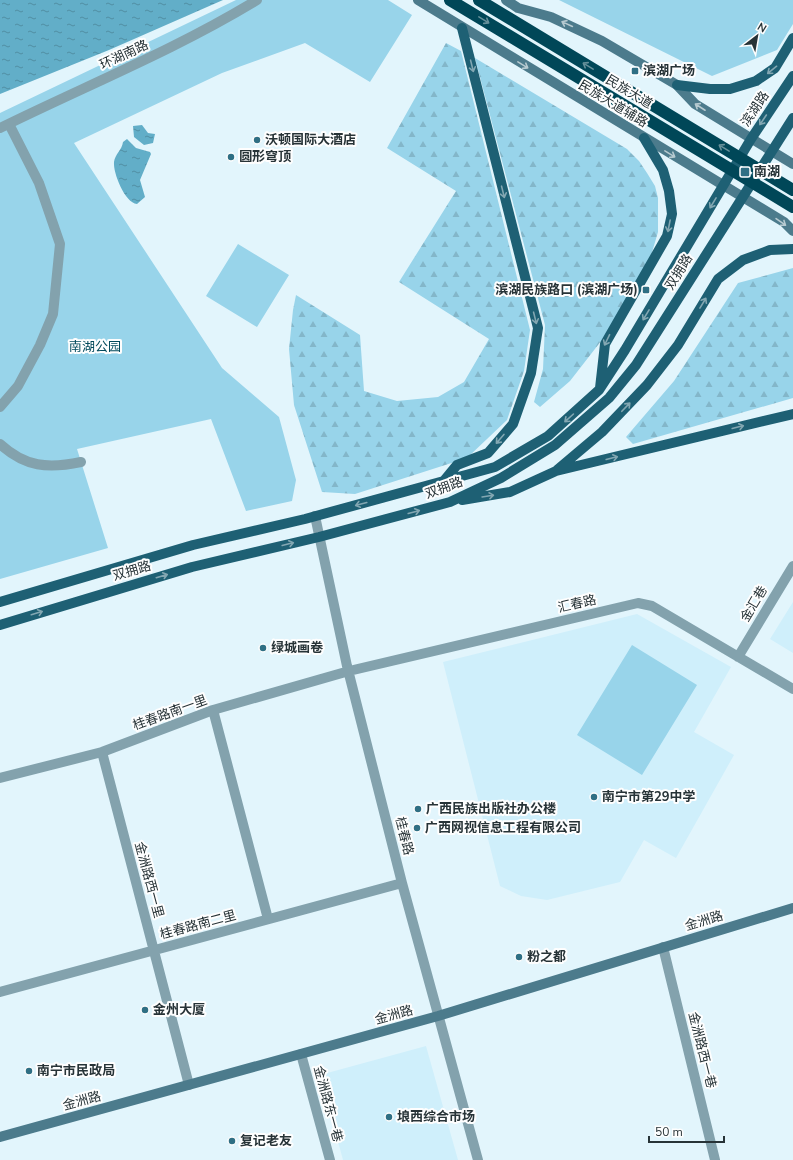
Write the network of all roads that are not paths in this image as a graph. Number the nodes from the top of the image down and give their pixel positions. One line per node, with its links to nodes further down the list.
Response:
1 (257, 0): 11 (street, 环湖南路)
2 (418, 0): 6 (main road, 民族大道辅路)
3 (450, 0): 17 (highway, 民族大道, one-way to 17)
4 (479, 0): 15 (highway, 民族大道, one-way to 4)
5 (506, 0): 9 (main road, one-way to 5)
6 (462, 28): 12 (main road, 民族大道辅路, one-way to 12); 32 (main road, one-way to 32)
7 (793, 38): 9 (main road, one-way to 9)
8 (793, 76): 13 (main road, 滨湖路, one-way to 13)
9 (677, 85): 13 (main road, one-way to 9)
10 (793, 118): 14 (main road)
11 (4, 126): 27 (street)
12 (644, 138): 20 (main road, 民族大道辅路, one-way to 20); 26 (main road, one-way to 26)
13 (751, 139): 14 (main road); 15 (main road, 滨湖路)
14 (771, 151): 16 (main road); 18 (main road)
15 (740, 157): 17 (main road, 双拥路); 18 (highway, 民族大道)
16 (793, 164)
17 (732, 170): 19 (highway, 民族大道); 20 (main road, 双拥路)
18 (760, 170): 19 (main road, 双拥路); 21 (highway, 民族大道)
19 (752, 182): 22 (main road, 双拥路); 23 (highway, 民族大道)
20 (723, 186): 22 (main road, 民族大道辅路); 26 (main road, 双拥路, one-way to 26)
21 (793, 190)
22 (742, 197): 24 (main road, 民族大道辅路, one-way to 24); 33 (main road, 双拥路)
23 (793, 207)
24 (793, 231)
25 (793, 249): 31 (main road, one-way to 25)
26 (599, 390): 32 (main road, 双拥路, one-way to 32)
27 (0, 407)
28 (793, 414): 31 (main road, one-way to 28)
29 (0, 444): 30 (street)
30 (80, 462)
31 (556, 471): 33 (main road, one-way to 31)
32 (443, 482): 34 (main road, 双拥路, one-way to 34)
33 (450, 502): 35 (main road, 双拥路, one-way to 33)
34 (315, 516): 35 (street, 桂春路); 37 (main road, 双拥路)
35 (319, 537): 38 (main road, 双拥路, one-way to 35); 40 (street, 桂春路)
36 (793, 566): 39 (street, 金汇巷)
37 (0, 602)
38 (0, 625)
39 (738, 656): 40 (street, 汇春路); 41 (street, 汇春路)
40 (349, 671): 42 (street, 桂春路南一里); 45 (street, 桂春路)
41 (793, 689)
42 (213, 710): 43 (street, 桂春路南一里); 47 (street)
43 (102, 752): 44 (street, 桂春路南一里); 49 (street, 金洲路西一里)
44 (0, 778)
45 (402, 883): 47 (street, 桂春路南二里); 51 (street, 桂春路)
46 (793, 908): 48 (main road, 金洲路)
47 (268, 919): 49 (street, 桂春路南二里)
48 (663, 947): 51 (main road, 金洲路); 57 (street, 金洲路西一巷)
49 (154, 950): 50 (street, 桂春路南二里); 53 (street, 金洲路西一里)
50 (0, 992)
51 (438, 1016): 52 (main road, 金洲路); 56 (street, 桂春路)
52 (301, 1054): 53 (main road, 金洲路); 55 (street, 金洲路东一巷)
53 (189, 1085): 54 (main road, 金洲路)
54 (0, 1137)
55 (330, 1160)
56 (478, 1160)
57 (715, 1160)

